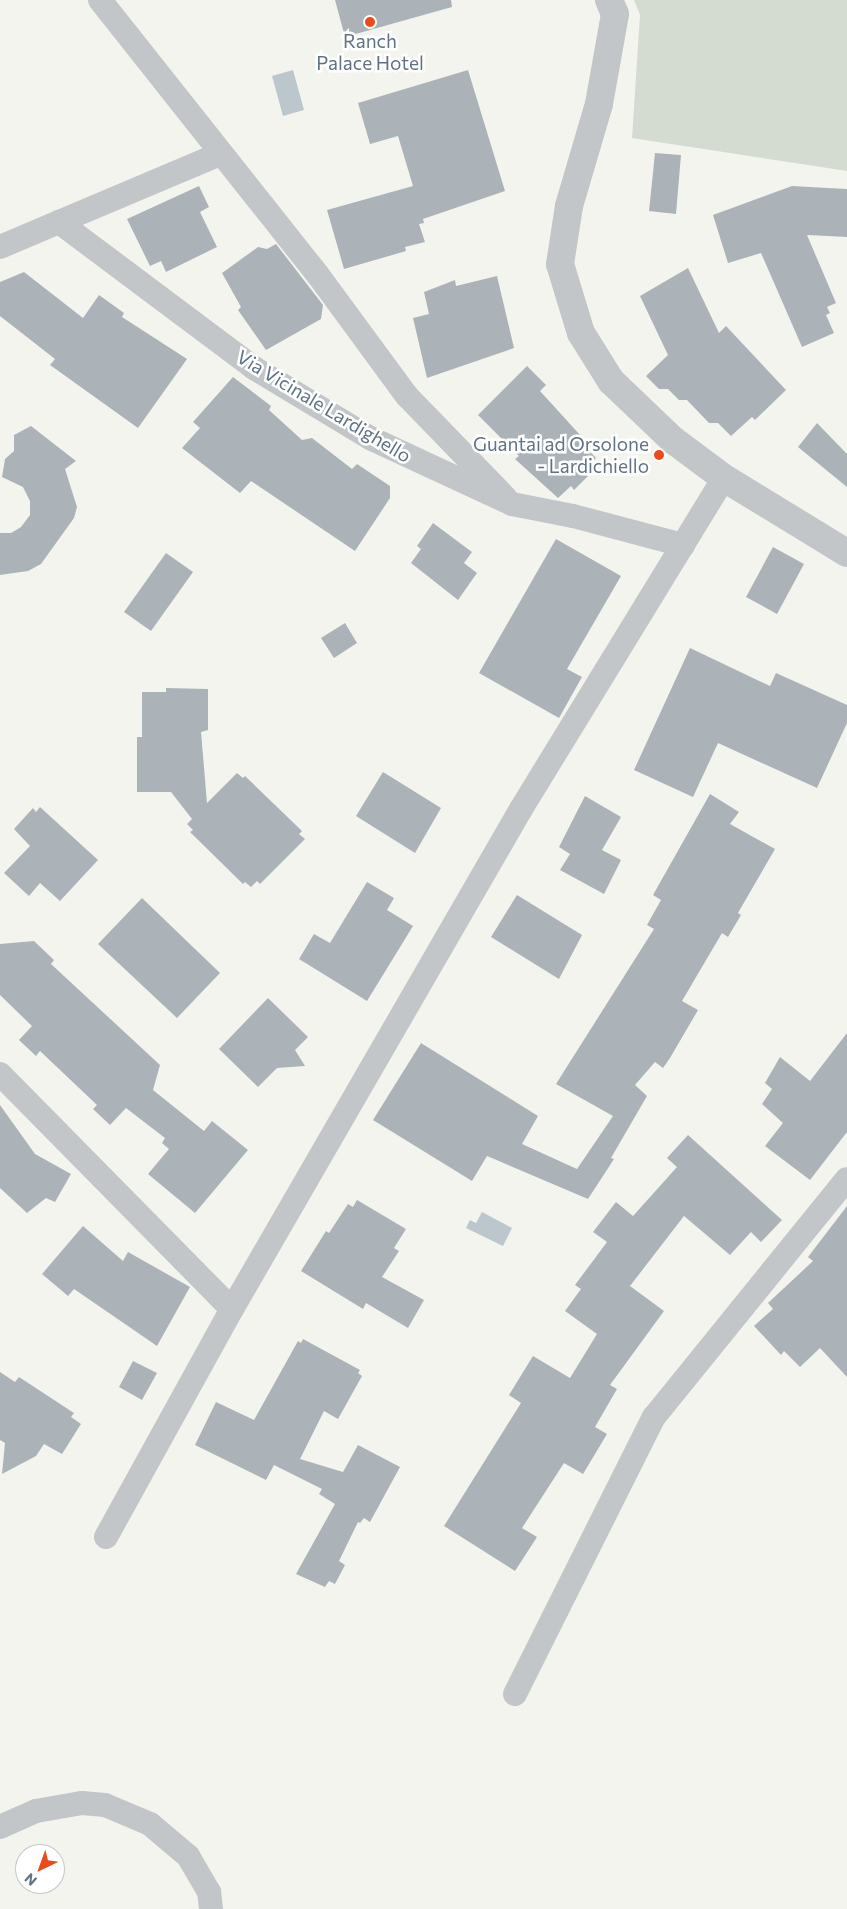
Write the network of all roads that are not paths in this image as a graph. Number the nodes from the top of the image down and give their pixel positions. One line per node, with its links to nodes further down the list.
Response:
1 (100, 0): 3 (street)
2 (609, 0): 6 (street)
3 (220, 154): 4 (street); 7 (street)
4 (59, 222): 5 (street); 7 (street, Via Vicinale Lardighello)
5 (0, 247)
6 (724, 478): 8 (street); 9 (street)
7 (512, 504): 8 (street, Via Vicinale Lardighello)
8 (683, 545): 12 (street)
9 (847, 552)
10 (0, 1074): 12 (street)
11 (847, 1179): 14 (street)
12 (232, 1309): 13 (street)
13 (106, 1537)
14 (515, 1694)
15 (0, 1827): 16 (street)
16 (212, 1909)

